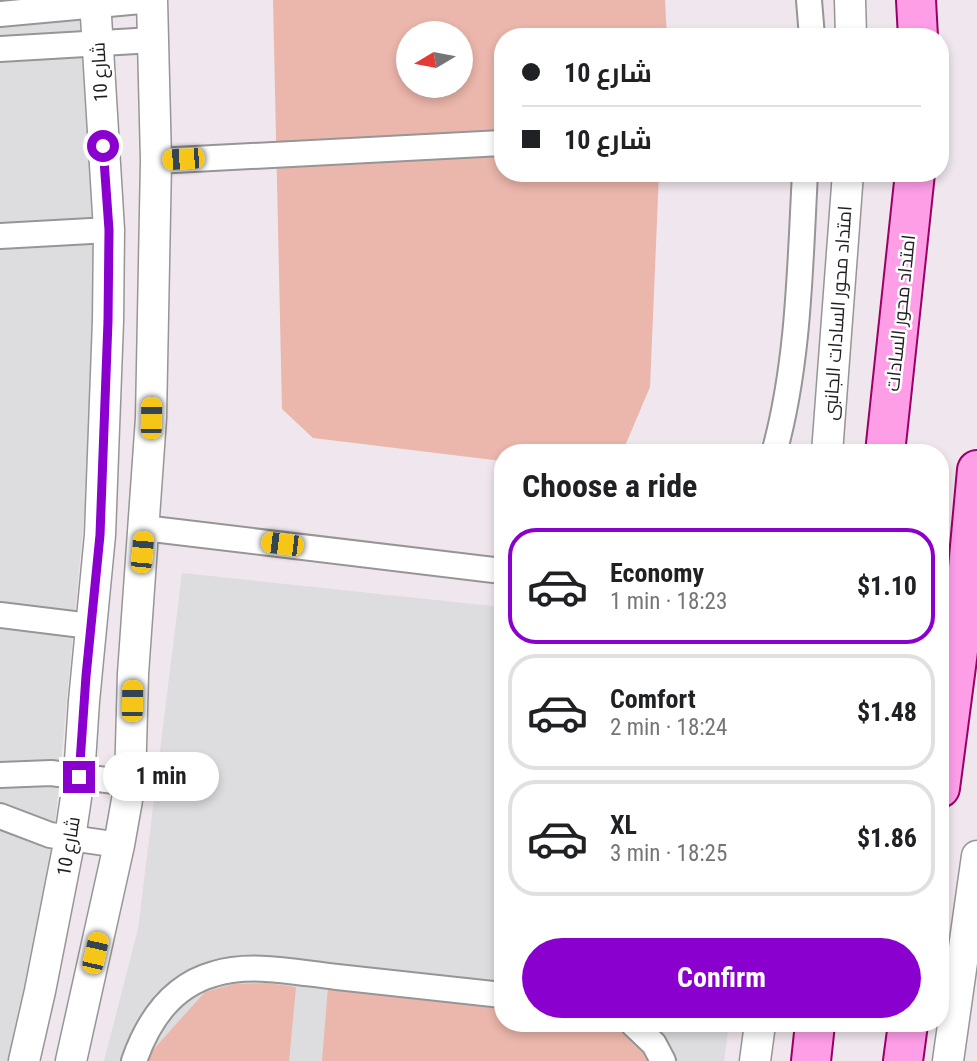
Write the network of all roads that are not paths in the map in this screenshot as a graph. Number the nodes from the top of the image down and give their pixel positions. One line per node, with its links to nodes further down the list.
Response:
1 (152, 0): 5 (street); 10 (street)
2 (808, 0): 7 (street)
3 (850, 0): 8 (street)
4 (916, 0): 9 (main road)
5 (96, 3): 6 (street); 11 (street, شارع 10)
6 (0, 14)
7 (811, 28)
8 (851, 28)
9 (918, 28)
10 (153, 40): 11 (street); 14 (street)
11 (97, 42): 12 (street); 18 (street, شارع 10)
12 (0, 49)
13 (494, 143): 14 (street)
14 (156, 161): 24 (street)
15 (804, 182): 20 (street)
16 (847, 182): 21 (street, امتداد محور السادات الجانبى)
17 (914, 182): 22 (main road, امتداد محور السادات)
18 (109, 230): 19 (street); 27 (street, شارع 10)
19 (0, 236)
20 (776, 444)
21 (828, 444)
22 (887, 444)
23 (977, 470): 28 (main road)
24 (144, 528): 25 (street); 31 (street)
25 (494, 570)
26 (0, 615): 27 (street)
27 (90, 626): 30 (street, شارع 10)
28 (949, 719)
29 (0, 775): 30 (street)
30 (79, 777): 31 (street); 33 (street, شارع 10)
31 (130, 783): 34 (street)
32 (0, 816): 33 (street)
33 (70, 838): 34 (street); 41 (street, شارع 10)
34 (119, 845): 42 (street)
35 (977, 856): 48 (street)
36 (494, 994): 43 (street)
37 (642, 1032): 44 (street)
38 (759, 1032): 45 (street)
39 (814, 1032): 46 (main road)
40 (907, 1032): 47 (main road)
41 (24, 1061)
42 (71, 1061)
43 (134, 1061)
44 (663, 1061)
45 (755, 1061)
46 (811, 1061)
47 (903, 1061)
48 (948, 1061)

